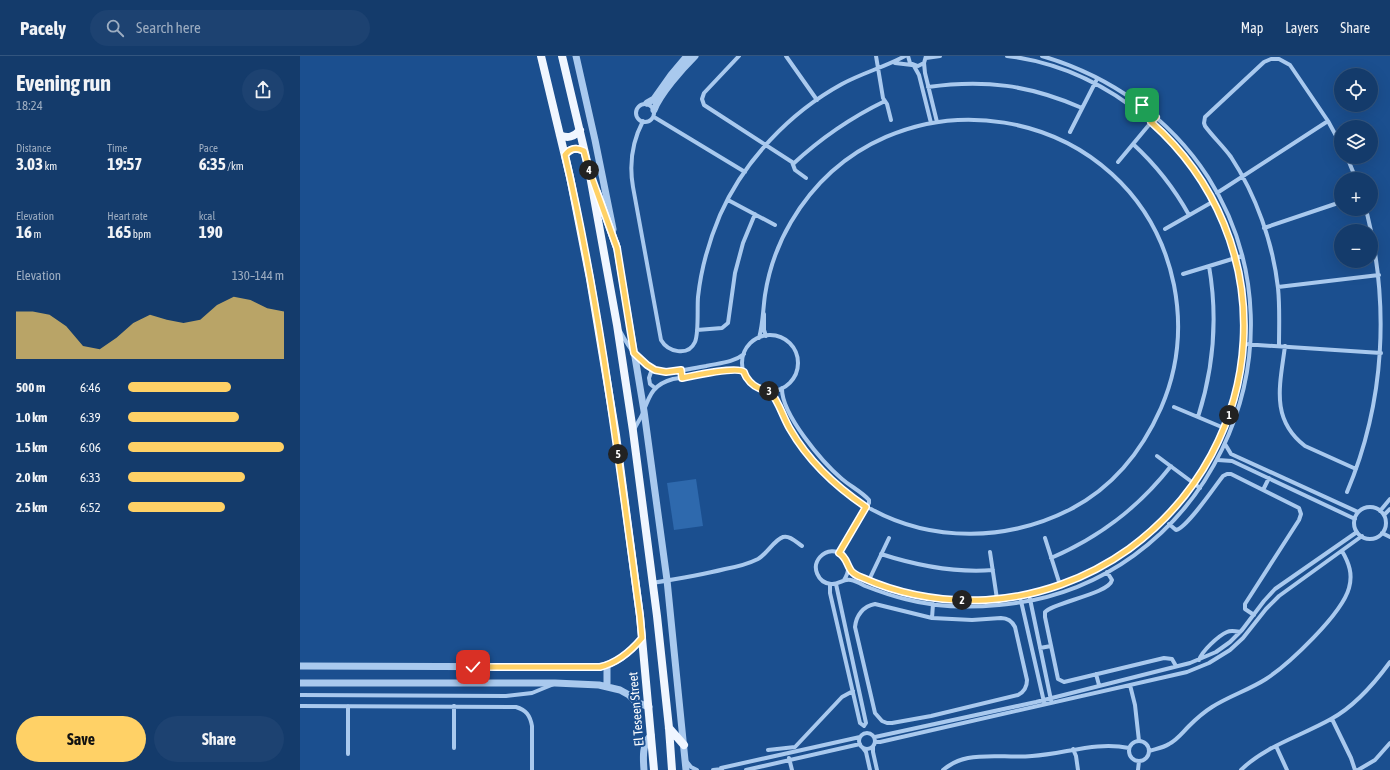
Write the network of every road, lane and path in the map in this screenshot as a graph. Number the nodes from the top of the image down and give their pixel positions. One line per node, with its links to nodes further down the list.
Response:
1 (541, 56): 36 (main road, El Teseen Street)
2 (562, 56): 33 (main road)
3 (576, 56): 57 (street)
4 (687, 56): 23 (street)
5 (695, 56): 25 (street)
6 (740, 56): 37 (street)
7 (786, 56): 21 (street)
8 (876, 56): 17 (street)
9 (907, 56): 14 (street); 16 (street)
10 (940, 56): 13 (street)
11 (1007, 56): 19 (street)
12 (1042, 56): 18 (street)
13 (926, 57): 15 (street)
14 (892, 63): 16 (street); 17 (street)
15 (924, 63): 16 (street); 20 (street)
16 (914, 66): 32 (street)
17 (878, 68): 21 (street); 22 (street)
18 (1098, 77): 19 (street); 26 (street)
19 (1095, 83): 24 (street); 31 (street)
20 (928, 87): 24 (street); 30 (street)
21 (817, 100): 37 (street)
22 (885, 102): 27 (street); 42 (street)
23 (647, 104): 25 (street); 28 (street)
24 (1082, 108): 34 (street)
25 (654, 114): 28 (street); 44 (street)
26 (1156, 117): 31 (street); 47 (street)
27 (891, 120)
28 (643, 121): 66 (street)
29 (1328, 121): 35 (street); 45 (street); 45 (street)
30 (937, 122): 32 (street); 101 (street)
31 (1151, 122): 38 (street); 49 (street)
32 (931, 123): 64 (street)
33 (580, 130): 36 (main road); 39 (main road)
34 (1070, 132)
35 (1334, 132)
36 (560, 135): 40 (main road, El Teseen Street)
37 (766, 144): 42 (street); 44 (street)
38 (1133, 144): 41 (street); 52 (street)
39 (584, 151): 40 (main road); 43 (main road)
40 (565, 155): 141 (main road, El Teseen Street)
41 (1118, 162)
42 (793, 164): 46 (street)
43 (589, 170): 57 (main road); 65 (main road)
44 (745, 172): 48 (street)
45 (1243, 177): 47 (street); 55 (street)
46 (806, 178)
47 (1217, 193): 58 (street)
48 (728, 200): 51 (street); 66 (street)
49 (1214, 201): 52 (street); 59 (street)
50 (1334, 204): 55 (street)
51 (755, 214): 54 (street); 66 (street)
52 (1189, 216): 56 (street)
53 (1368, 216): 62 (street)
54 (775, 225)
55 (1264, 228): 63 (street)
56 (1164, 229)
57 (617, 248): 73 (street)
58 (1242, 256): 59 (street); 70 (street)
59 (1235, 258): 60 (street); 69 (street)
60 (1209, 266): 61 (street); 87 (street)
61 (1183, 274)
62 (1379, 275): 63 (street); 74 (street)
63 (1278, 287): 71 (street)
64 (764, 314): 67 (street); 68 (street)
65 (617, 325): 73 (street); 89 (main road)
66 (697, 330)
67 (766, 336): 68 (street); 83 (street)
68 (759, 338): 75 (street)
69 (1244, 344): 70 (street); 88 (street)
70 (1250, 345): 71 (street); 90 (street)
71 (1279, 346): 72 (street)
72 (1285, 346): 74 (street); 94 (street)
73 (634, 353): 76 (street); 86 (street)
74 (1381, 353): 94 (street)
75 (744, 354): 77 (street); 79 (street)
76 (652, 369): 78 (street); 82 (street)
77 (681, 370): 78 (street); 80 (street)
78 (662, 372): 81 (street)
79 (744, 372): 80 (street); 84 (street)
80 (682, 378): 81 (street)
81 (663, 382): 82 (street)
82 (655, 388): 86 (street)
83 (782, 388): 84 (street); 101 (street)
84 (770, 391): 101 (street)
85 (1174, 407): 87 (street)
86 (644, 411): 89 (street); 125 (street)
87 (1198, 417): 88 (street)
88 (1224, 428): 96 (street)
89 (633, 431): 128 (main road)
90 (1225, 444): 92 (street); 104 (street)
91 (1157, 456): 93 (street)
92 (1218, 460): 95 (street); 97 (street)
93 (1171, 466): 96 (street); 121 (street)
94 (1356, 469): 99 (street)
95 (1269, 478): 98 (street); 106 (street)
96 (1193, 483): 97 (street); 131 (street)
97 (1200, 488): 107 (street)
98 (1263, 490): 107 (street); 138 (street)
99 (1346, 492)
100 (1390, 499): 103 (street)
101 (868, 508): 119 (street)
102 (1390, 509): 105 (street)
103 (1380, 510): 104 (street); 105 (street)
104 (1358, 512): 106 (street)
105 (1384, 515): 108 (street)
106 (1355, 519): 110 (street)
107 (1169, 524): 124 (street)
108 (1385, 528): 109 (street); 111 (street)
109 (1390, 530)
110 (1357, 532): 112 (street); 138 (street)
111 (1382, 533): 112 (street); 113 (street)
112 (1362, 536): 117 (street)
113 (1390, 537)
114 (889, 538): 120 (street)
115 (1045, 538): 121 (street)
116 (802, 546): 125 (street)
117 (1342, 551): 153 (street); 182 (street)
118 (990, 552): 123 (street)
119 (839, 553): 122 (street); 129 (street)
120 (881, 554): 123 (street); 127 (street)
121 (1051, 558): 131 (street)
122 (849, 567): 126 (street); 127 (street)
123 (993, 570): 134 (street)
124 (1107, 572): 135 (street); 142 (street)
125 (667, 580): 128 (street); 175 (street)
126 (844, 580): 130 (street); 137 (street)
127 (869, 580): 134 (street)
128 (652, 583): 168 (main road)
129 (830, 584): 130 (street); 156 (street)
130 (836, 584): 156 (street)
131 (1060, 585): 132 (street)
132 (1029, 595): 133 (street); 135 (street)
133 (1020, 597): 134 (street); 136 (street)
134 (997, 599)
135 (1030, 601): 136 (street); 143 (street)
136 (1021, 602): 137 (street); 160 (street)
137 (933, 604): 139 (street)
138 (1254, 615): 140 (street)
139 (932, 618): 165 (street); 165 (street)
140 (1240, 632): 144 (street); 144 (street)
141 (642, 638): 146 (street); 164 (main road, El Teseen Street)
142 (1051, 646): 143 (street); 149 (street)
143 (1040, 648): 159 (street)
144 (1199, 660): 148 (street)
145 (1390, 662): 166 (street)
146 (607, 665): 147 (street); 154 (street)
147 (300, 666)
148 (1176, 666): 149 (street); 152 (street)
149 (1096, 674): 152 (street)
150 (300, 683): 151 (street)
151 (555, 684): 154 (street); 157 (street)
152 (1099, 685): 155 (street)
153 (1130, 685): 158 (street); 171 (street)
154 (607, 686): 164 (street)
155 (1078, 690): 158 (street); 159 (street)
156 (853, 691): 180 (street)
157 (300, 695)
158 (1080, 696): 159 (street)
159 (1051, 700): 160 (street)
160 (1044, 702): 167 (street); 172 (street)
161 (300, 706): 162 (street)
162 (348, 706): 163 (street); 183 (street)
163 (454, 706): 177 (street); 189 (street)
164 (649, 707): 169 (main road, El Teseen Street)
165 (956, 710): 167 (street)
166 (1332, 719): 176 (street); 205 (street)
167 (958, 720): 172 (street)
168 (669, 728): 175 (main road); 192 (main road)
169 (651, 735): 190 (street); 191 (main road, El Teseen Street)
170 (860, 737): 172 (street); 174 (street); 184 (street)
171 (1139, 741): 179 (street); 182 (street)
172 (875, 742): 178 (street); 199 (street)
173 (1390, 742): 206 (street)
174 (860, 744): 178 (street); 185 (street)
175 (684, 745): 186 (street)
176 (1276, 746): 203 (street); 204 (street)
177 (454, 748)
178 (863, 748): 198 (street)
179 (1130, 748): 181 (street); 187 (street)
180 (768, 750)
181 (1073, 750): 200 (street); 201 (street)
182 (1149, 751): 187 (street)
183 (348, 754)
184 (788, 754): 185 (street); 188 (street)
185 (790, 760): 196 (street); 197 (street)
186 (685, 761): 193 (street); 194 (street)
187 (1139, 761): 202 (street)
188 (722, 769): 195 (street)
189 (532, 770)
190 (644, 770)
191 (654, 770)
192 (672, 770)
193 (686, 770)
194 (697, 770)
195 (713, 770)
196 (746, 770)
197 (792, 770)
198 (870, 770)
199 (877, 770)
200 (943, 770)
201 (1078, 770)
202 (1138, 770)
203 (1241, 770)
204 (1287, 770)
205 (1355, 770)
206 (1358, 770)

